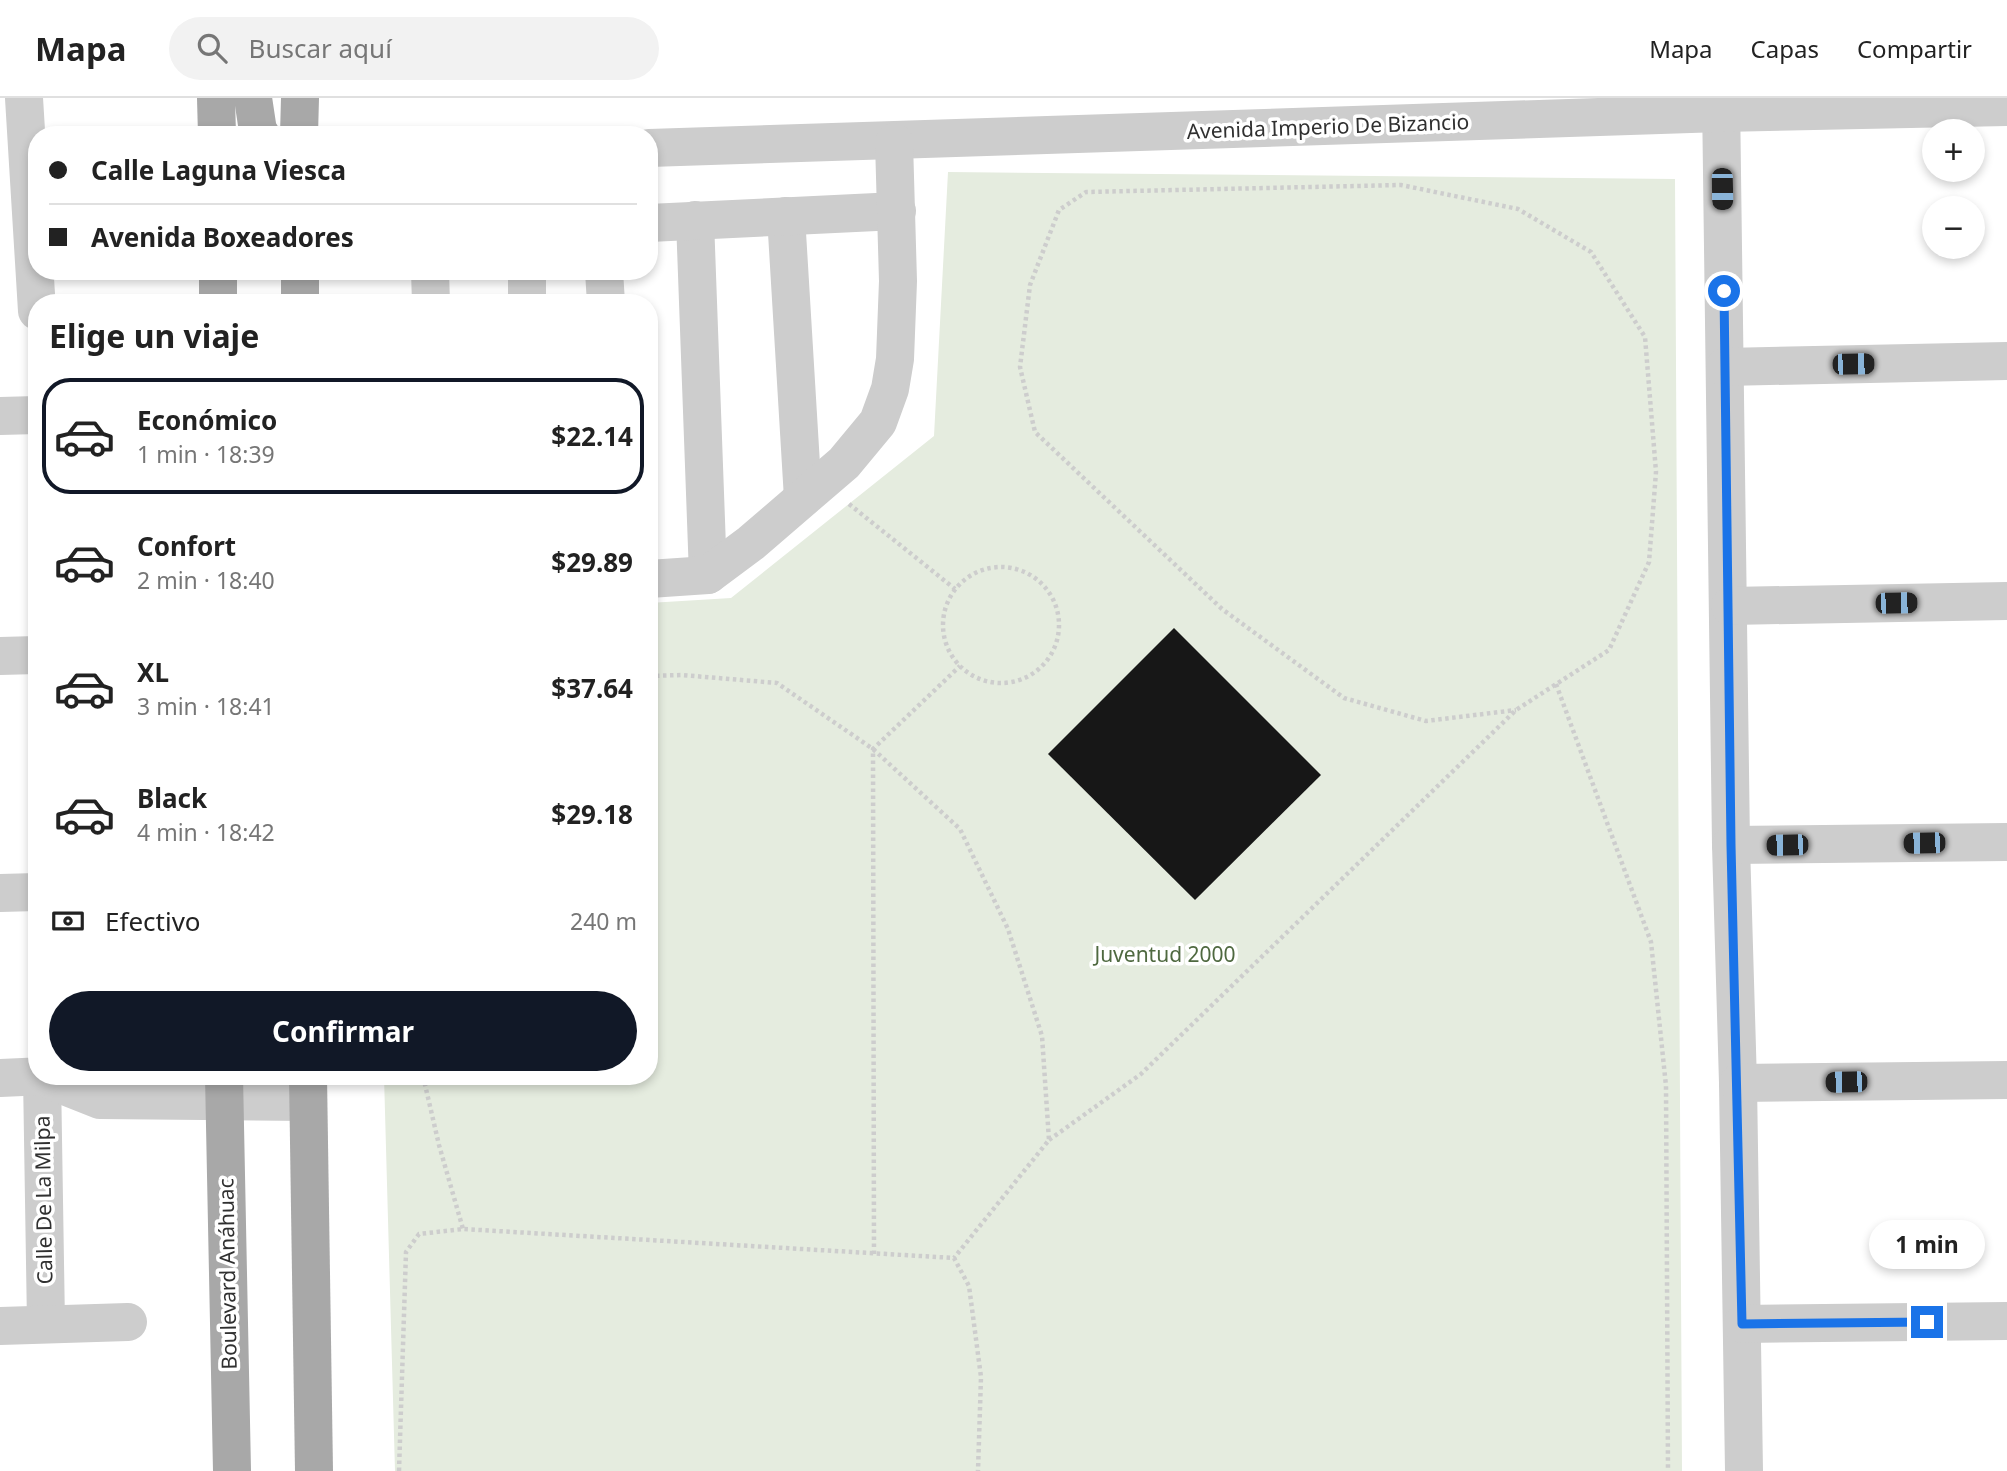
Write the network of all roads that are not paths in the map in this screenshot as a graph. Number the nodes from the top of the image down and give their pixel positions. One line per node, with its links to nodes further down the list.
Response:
1 (24, 98): 12 (street)
2 (216, 98): 7 (main road)
3 (253, 98): 8 (main road)
4 (300, 98): 9 (main road)
5 (1721, 106): 6 (street, Avenida Imperio De Bizancio); 10 (street, Avenida Imperio De Bizancio); 19 (street)
6 (2007, 107)
7 (216, 126)
8 (257, 126)
9 (299, 126)
10 (894, 142): 11 (street, Avenida Imperio De Bizancio); 13 (street)
11 (658, 148)
12 (14, 168): 17 (street)
13 (897, 211): 14 (street); 22 (street)
14 (786, 216): 15 (street); 22 (street)
15 (695, 220): 16 (street); 23 (street)
16 (658, 222)
17 (28, 255)
18 (2007, 361): 19 (street)
19 (1725, 367): 26 (street)
20 (28, 415): 21 (street)
21 (0, 416)
22 (812, 491): 23 (street)
23 (708, 575): 24 (street)
24 (658, 578)
25 (2007, 601): 26 (street)
26 (1730, 606): 30 (street)
27 (28, 655): 28 (street)
28 (0, 656)
29 (2007, 842): 30 (street)
30 (1731, 845): 36 (street)
31 (28, 892): 32 (street)
32 (0, 893)
33 (28, 1077): 34 (street)
34 (0, 1078)
35 (2007, 1080): 36 (street)
36 (1738, 1083): 44 (street)
37 (43, 1085): 43 (street, Calle De La Milpa)
38 (62, 1085): 39 (street)
39 (224, 1089): 40 (street); 46 (main road, Boulevard Anáhuac)
40 (308, 1089): 47 (main road)
41 (2007, 1321): 44 (street)
42 (128, 1322): 43 (street)
43 (46, 1324): 45 (street)
44 (1742, 1324): 48 (street)
45 (0, 1326)
46 (232, 1471)
47 (313, 1471)
48 (1744, 1471)

